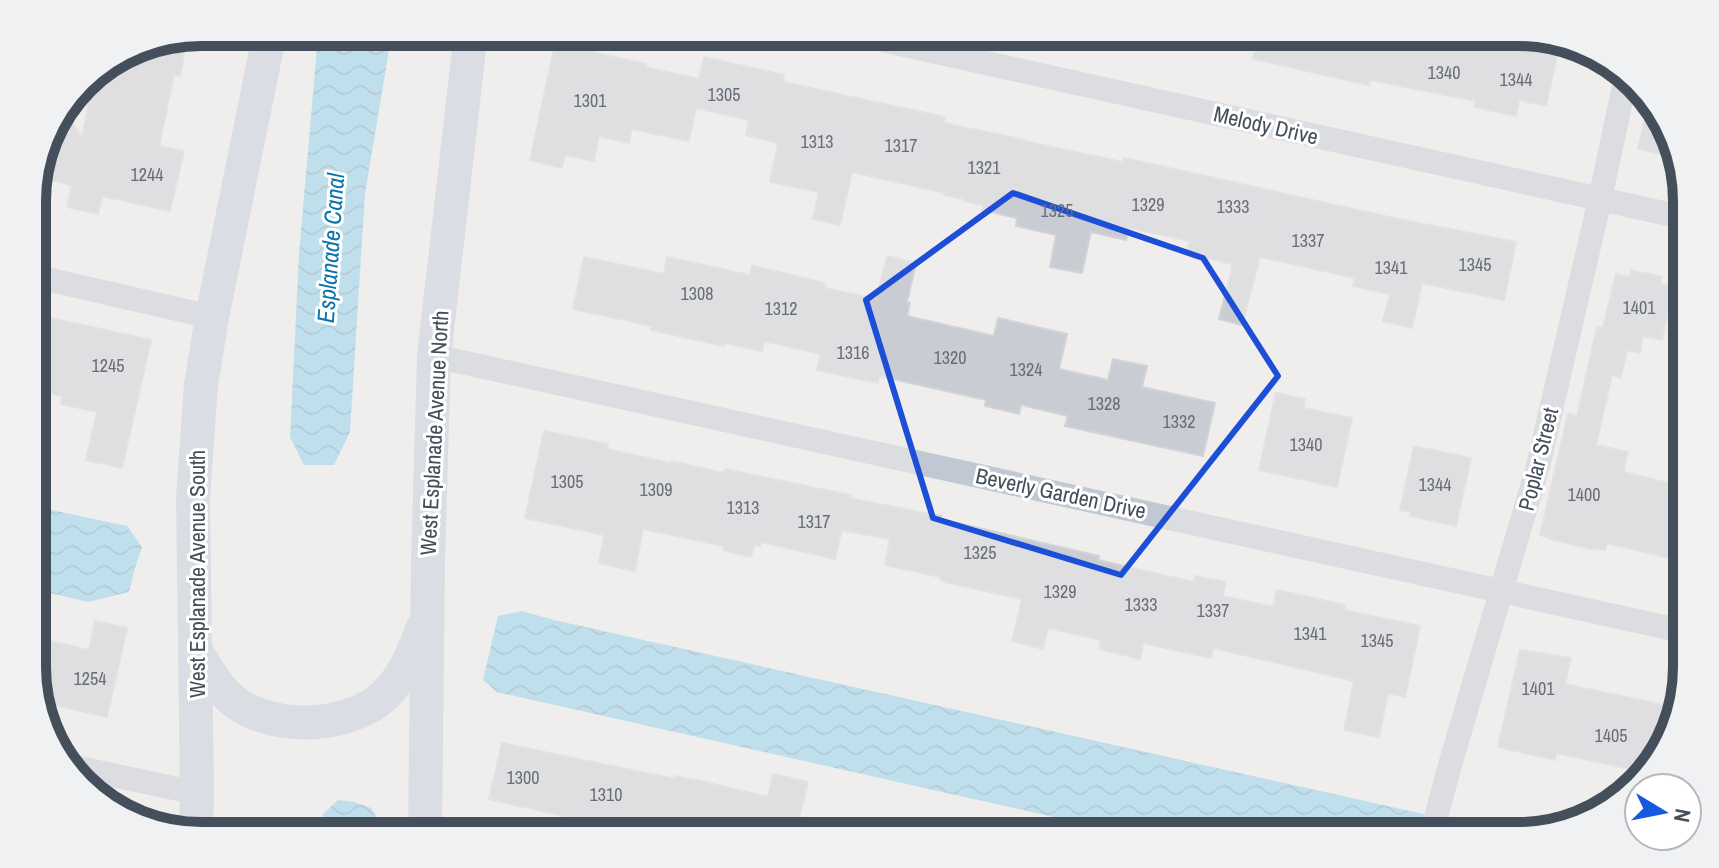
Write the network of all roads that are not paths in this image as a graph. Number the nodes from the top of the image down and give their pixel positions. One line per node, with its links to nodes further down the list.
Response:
1 (267, 46): 8 (main road, West Esplanade Avenue South)
2 (469, 46): 9 (main road, West Esplanade Avenue North)
3 (909, 46): 5 (street, Melody Drive)
4 (1624, 88): 5 (street, Poplar Street)
5 (1600, 199): 6 (street, Melody Drive); 10 (street, Poplar Street)
6 (1673, 215)
7 (46, 279): 8 (street)
8 (212, 317): 13 (main road, West Esplanade Avenue South)
9 (434, 356): 10 (street, Beverly Garden Drive); 11 (main road, West Esplanade Avenue North)
10 (1502, 590): 12 (street, Beverly Garden Drive); 18 (street, Poplar Street)
11 (427, 616): 13 (main road); 17 (main road, West Esplanade Avenue North)
12 (1673, 629)
13 (195, 650): 15 (main road, West Esplanade Avenue South)
14 (85, 769): 15 (street)
15 (197, 793): 16 (main road, West Esplanade Avenue South)
16 (196, 822)
17 (425, 822)
18 (1435, 822)

